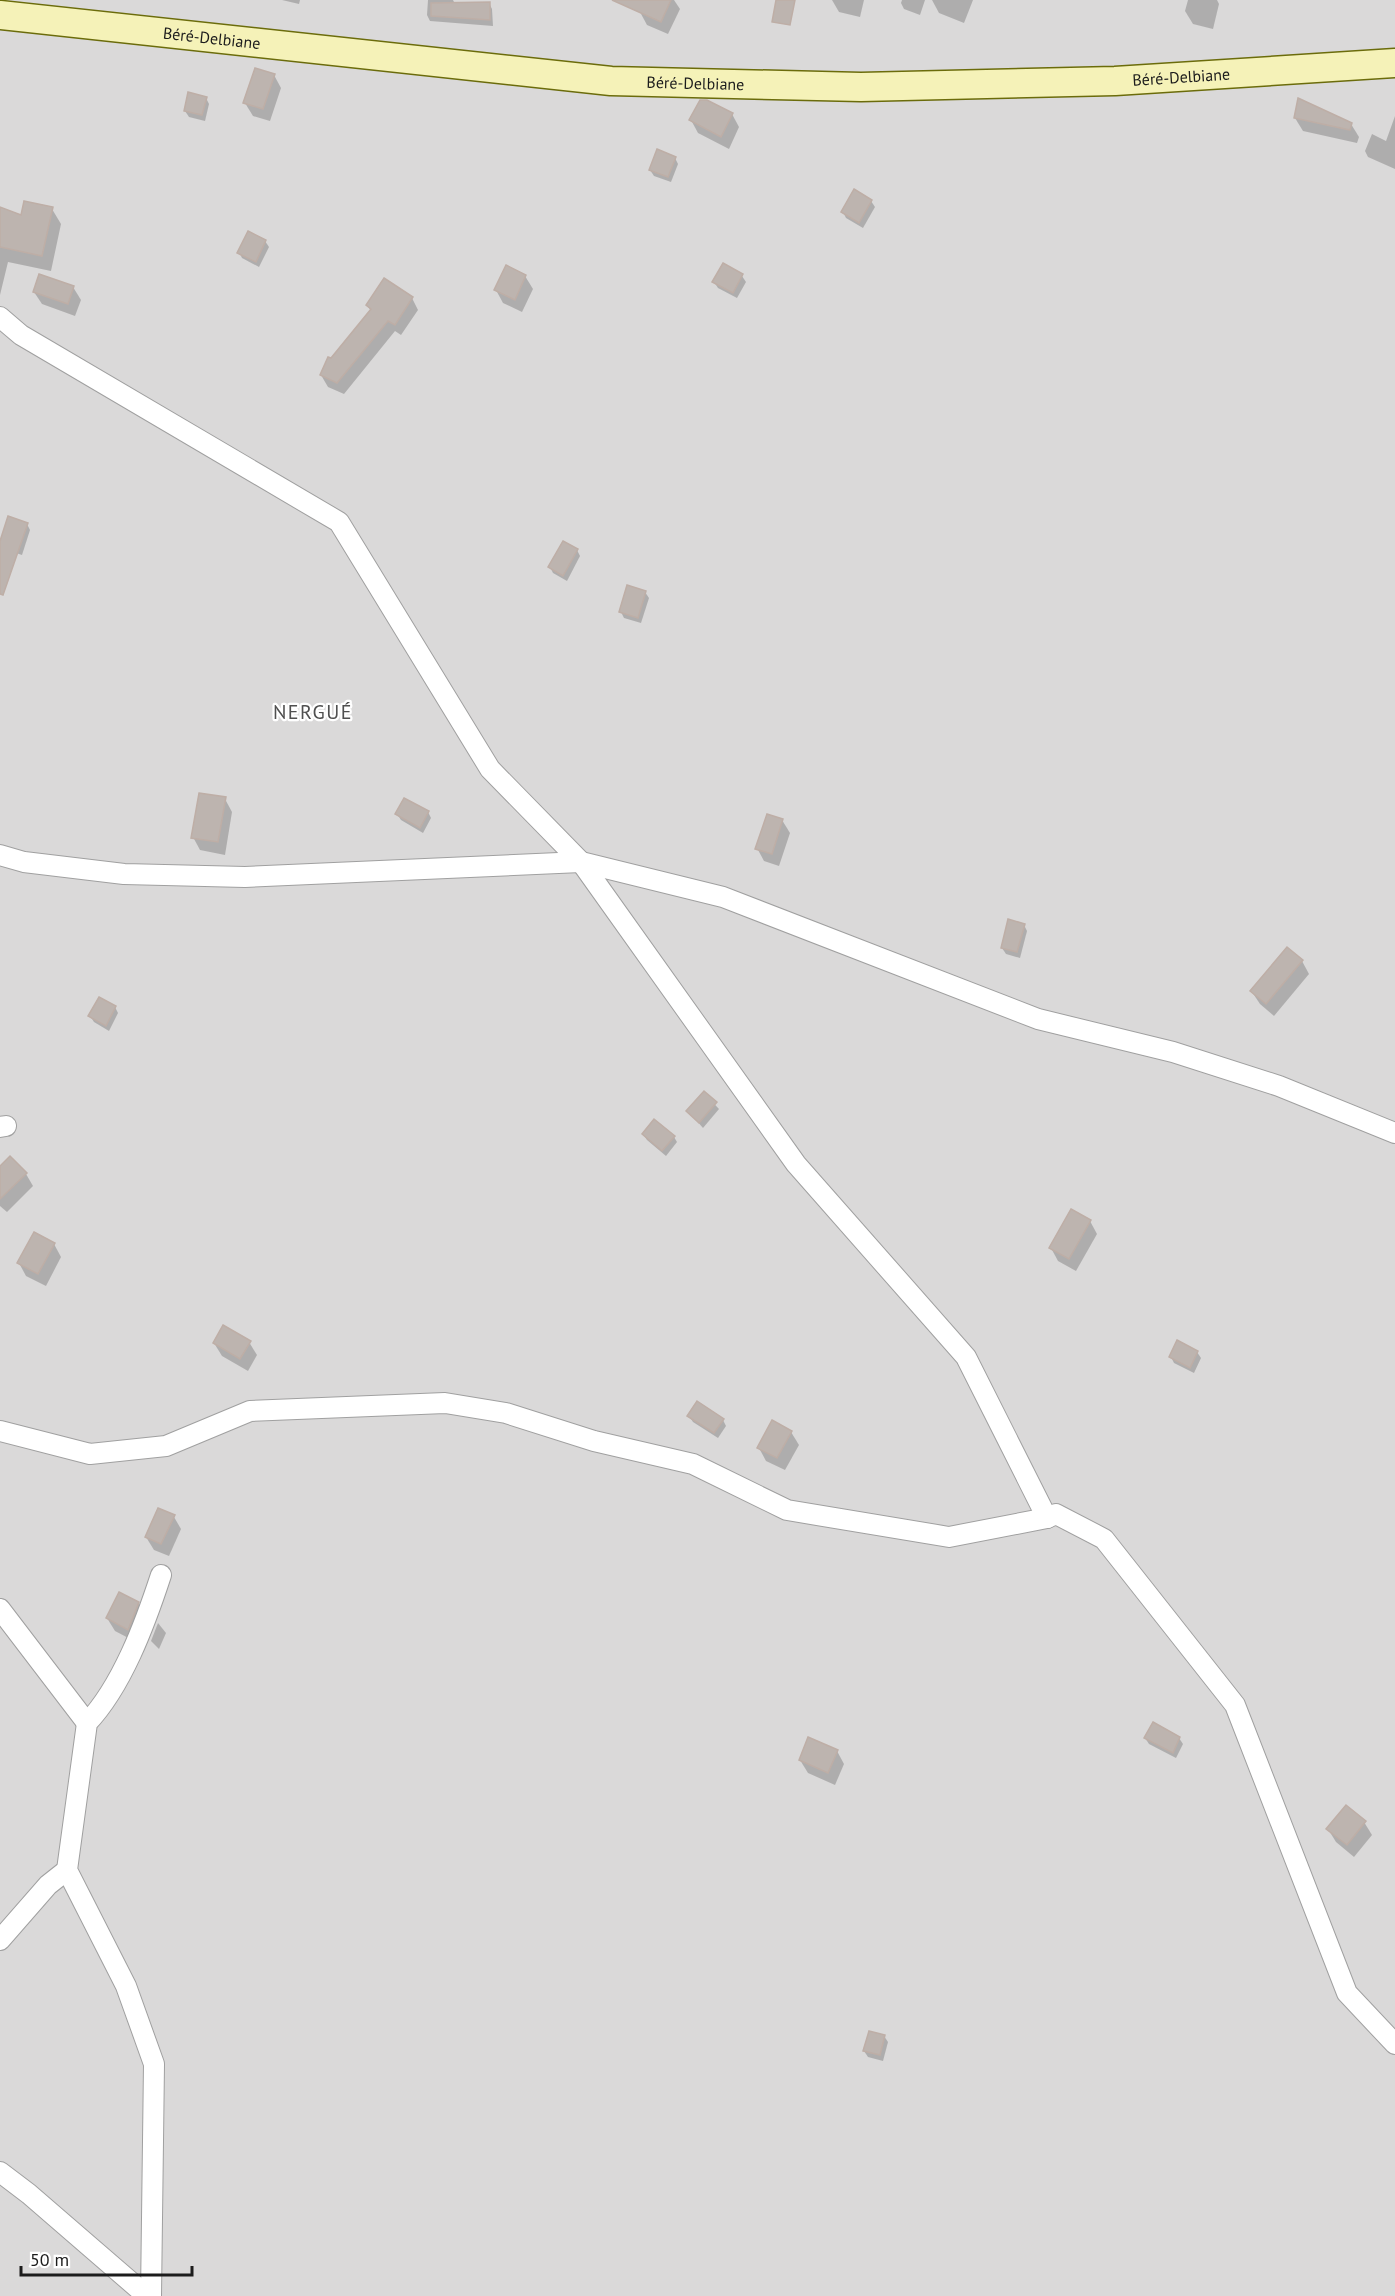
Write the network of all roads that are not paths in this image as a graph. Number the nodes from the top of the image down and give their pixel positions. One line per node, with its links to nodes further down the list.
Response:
1 (0, 15): 2 (street, Béré-Delbiane)
2 (1395, 63)
3 (0, 317): 5 (street)
4 (0, 855): 5 (street)
5 (581, 862): 6 (street); 8 (street)
6 (1395, 1133)
7 (0, 1431): 8 (street)
8 (1047, 1518): 14 (street)
9 (161, 1575): 11 (street)
10 (0, 1609): 11 (street)
11 (87, 1723): 12 (street)
12 (67, 1870): 13 (street); 16 (street)
13 (0, 1940)
14 (1395, 2044)
15 (0, 2172): 16 (street)
16 (149, 2296)

